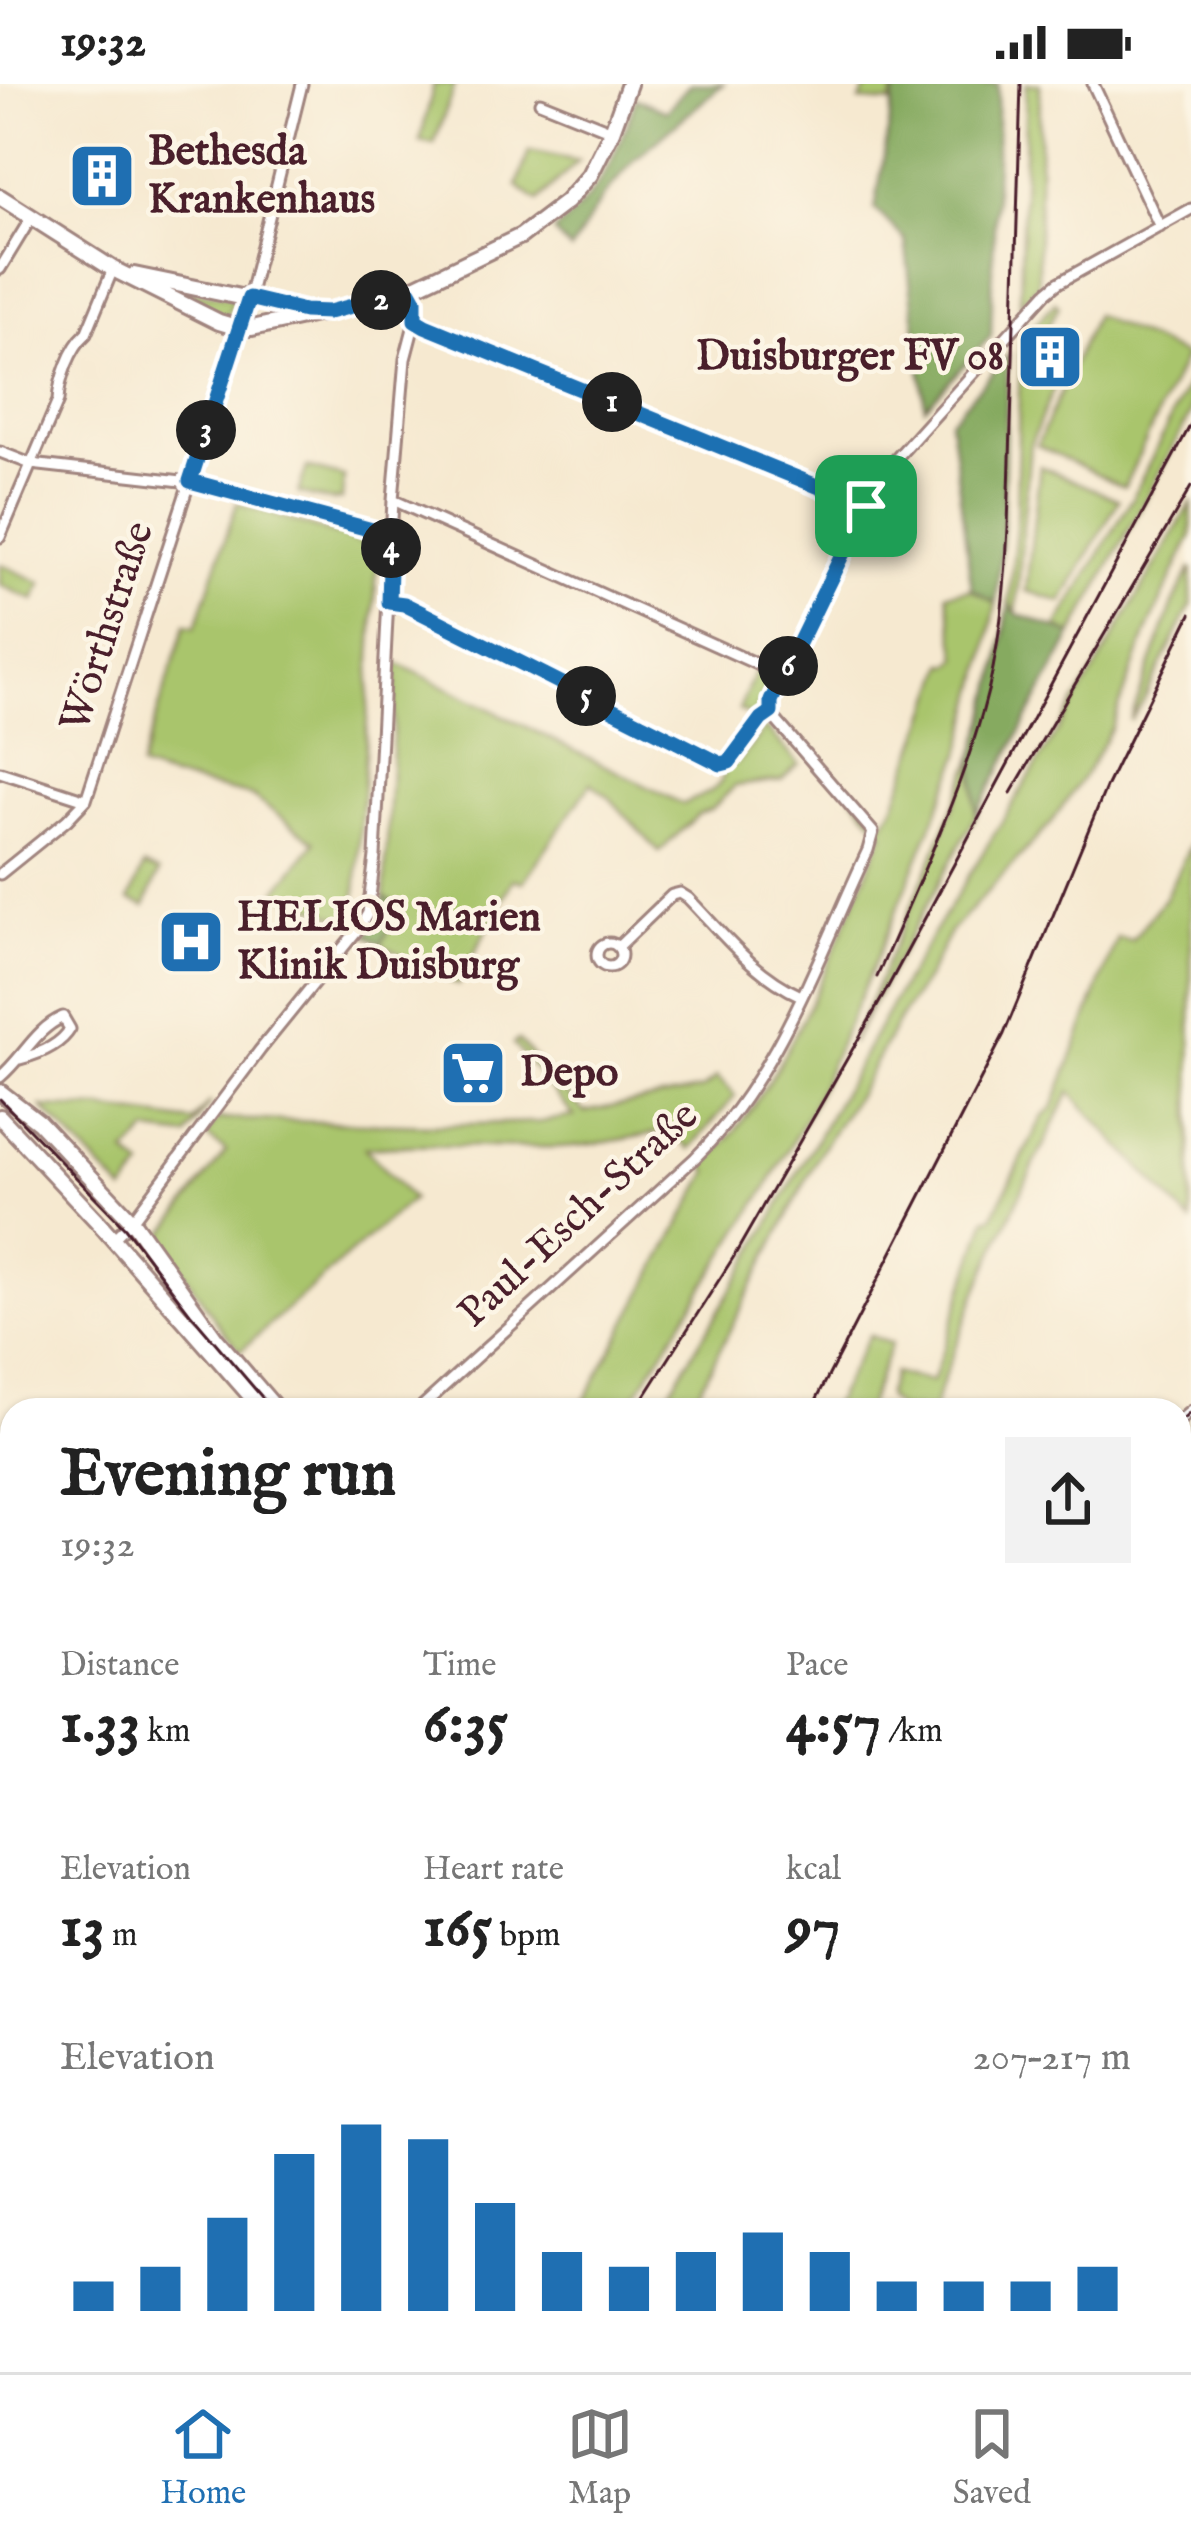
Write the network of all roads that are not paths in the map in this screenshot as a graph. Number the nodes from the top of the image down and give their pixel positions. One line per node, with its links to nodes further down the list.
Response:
1 (302, 84): 13 (street, Wörthstraße)
2 (629, 84): 5 (street)
3 (1093, 84): 9 (street)
4 (541, 102): 5 (street)
5 (612, 131): 12 (street)
6 (0, 197): 8 (street)
7 (1191, 209): 9 (street)
8 (32, 218): 10 (street); 11 (street)
9 (1160, 227): 21 (street)
10 (0, 269)
11 (115, 271): 13 (street); 16 (street); 18 (street)
12 (410, 291): 14 (street); 15 (street)
13 (249, 298): 14 (street); 16 (street, Wörthstraße)
14 (329, 312): 16 (street)
15 (415, 320): 20 (street); 21 (street)
16 (239, 328): 19 (street, Wörthstraße)
17 (0, 452): 18 (street)
18 (31, 464): 19 (street); 23 (street)
19 (190, 481): 22 (street); 28 (street, Wörthstraße)
20 (393, 500): 22 (street); 25 (street)
21 (866, 506): 25 (street)
22 (391, 535): 24 (street)
23 (0, 537)
24 (389, 602): 26 (street); 36 (street)
25 (783, 676): 26 (street)
26 (771, 712): 31 (street, Paul-Esch-Straße)
27 (0, 772): 28 (street)
28 (86, 800): 29 (street, Wörthstraße)
29 (0, 874)
30 (618, 947): 31 (street)
31 (801, 996): 40 (street, Paul-Esch-Straße)
32 (20, 1060): 32 (street); 33 (street)
33 (0, 1077)
34 (0, 1092): 36 (street)
35 (0, 1117): 37 (street)
36 (132, 1220): 37 (street); 39 (street)
37 (113, 1239): 38 (street)
38 (252, 1398)
39 (268, 1398)
40 (431, 1398)

